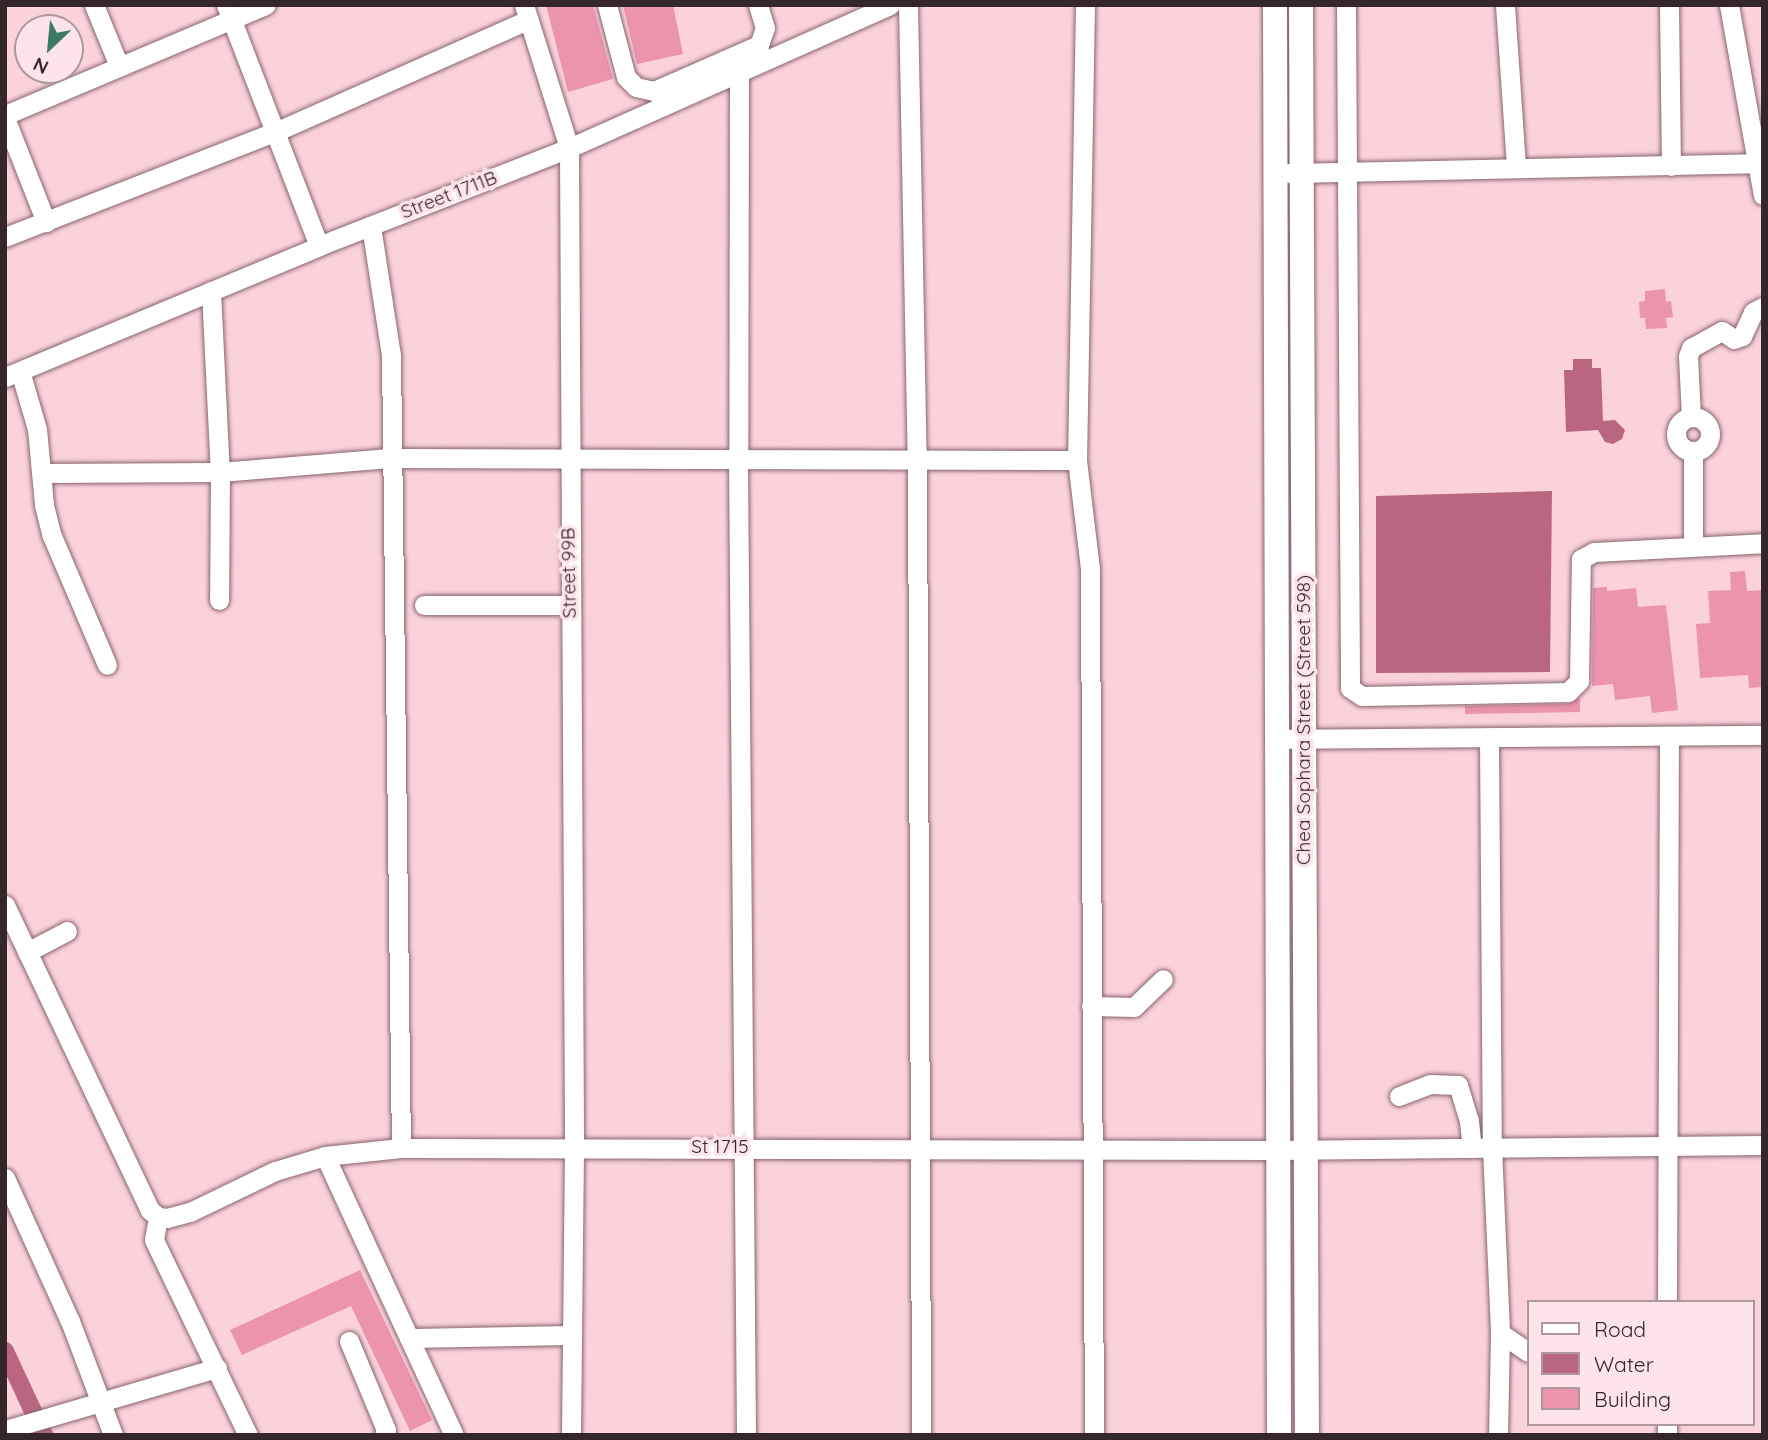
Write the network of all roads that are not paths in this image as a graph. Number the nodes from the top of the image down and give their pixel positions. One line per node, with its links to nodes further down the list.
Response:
1 (93, 5): 16 (street)
2 (266, 5): 14 (street)
3 (607, 5): 4 (street)
4 (758, 5)
5 (890, 5): 17 (street, Street 1711B)
6 (908, 5): 40 (street)
7 (1085, 5): 38 (street)
8 (1275, 5): 25 (main road, Chea Sophara Street (Street 598))
9 (1301, 5): 26 (main road, Chea Sophara Street (Street 598))
10 (1346, 5): 27 (street)
11 (1505, 5): 24 (street)
12 (1669, 5): 23 (street)
13 (1729, 5): 19 (street)
14 (229, 12): 16 (street); 20 (street)
15 (526, 13): 20 (street); 21 (street, Street 99B)
16 (120, 66): 18 (street)
17 (739, 75): 21 (street, Street 1711B); 37 (street)
18 (5, 116): 29 (street)
19 (1756, 118): 22 (street)
20 (275, 132): 29 (street); 32 (street)
21 (569, 148): 30 (street, Street 1711B); 39 (street, Street 99B)
22 (1756, 163): 23 (street); 28 (street)
23 (1671, 166): 24 (street)
24 (1516, 168): 27 (street)
25 (1276, 173): 26 (street); 52 (main road, Chea Sophara Street (Street 598))
26 (1302, 173): 27 (street); 53 (main road, Chea Sophara Street (Street 598))
27 (1345, 173): 44 (street)
28 (1763, 195)
29 (46, 222): 31 (street)
30 (371, 226): 32 (street, Street 1711B); 36 (street)
31 (5, 237)
32 (319, 246): 33 (street, Street 1711B)
33 (211, 291): 35 (street, Street 1711B); 41 (street)
34 (1763, 307): 44 (street)
35 (13, 374): 42 (street)
36 (392, 458): 39 (street); 41 (street); 63 (street)
37 (738, 460): 39 (street); 40 (street); 62 (street)
38 (1077, 460): 40 (street); 58 (street)
39 (568, 461): 46 (street, Street 99B)
40 (916, 462): 68 (street)
41 (220, 472): 42 (street); 45 (street)
42 (41, 473): 48 (street)
43 (1763, 543): 44 (street)
44 (1693, 545)
45 (219, 600)
46 (570, 604): 47 (street); 64 (street, Street 99B)
47 (424, 605)
48 (107, 664)
49 (1763, 735): 50 (street)
50 (1669, 736): 51 (street); 61 (street)
51 (1489, 737): 53 (street); 67 (street)
52 (1277, 739): 53 (street); 69 (main road, Chea Sophara Street (Street 598))
53 (1304, 739): 70 (main road, Chea Sophara Street (Street 598))
54 (5, 905): 56 (street)
55 (67, 931): 56 (street)
56 (27, 952): 73 (street)
57 (1163, 979): 58 (street)
58 (1091, 1006): 65 (street)
59 (1399, 1096): 66 (street)
60 (1763, 1145): 61 (street, St 1715)
61 (1667, 1146): 67 (street, St 1715); 74 (street)
62 (744, 1147): 64 (street, St 1715); 68 (street, St 1715); 88 (street)
63 (401, 1148): 64 (street, St 1715); 71 (street, St 1715)
64 (574, 1148): 76 (street, Street 99B)
65 (1091, 1148): 68 (street, St 1715); 69 (street, St 1715); 90 (street)
66 (1472, 1148): 67 (street, St 1715); 70 (street, St 1715)
67 (1492, 1148): 75 (street)
68 (918, 1149): 89 (street)
69 (1278, 1150): 70 (street, St 1715); 91 (main road, Chea Sophara Street (Street 598))
70 (1306, 1150): 92 (main road, Chea Sophara Street (Street 598))
71 (324, 1156): 73 (street, St 1715); 77 (street)
72 (5, 1178): 81 (street)
73 (158, 1217): 80 (street)
74 (1667, 1300)
75 (1500, 1333): 79 (street); 93 (street)
76 (572, 1335): 77 (street); 87 (street, Street 99B)
77 (409, 1338): 86 (street)
78 (349, 1341): 85 (street)
79 (1526, 1351)
80 (217, 1368): 81 (street); 84 (street)
81 (103, 1403): 82 (street); 83 (street)
82 (5, 1430)
83 (113, 1435)
84 (248, 1435)
85 (384, 1435)
86 (454, 1435)
87 (571, 1435)
88 (746, 1435)
89 (921, 1435)
90 (1094, 1435)
91 (1279, 1435)
92 (1307, 1435)
93 (1499, 1435)

